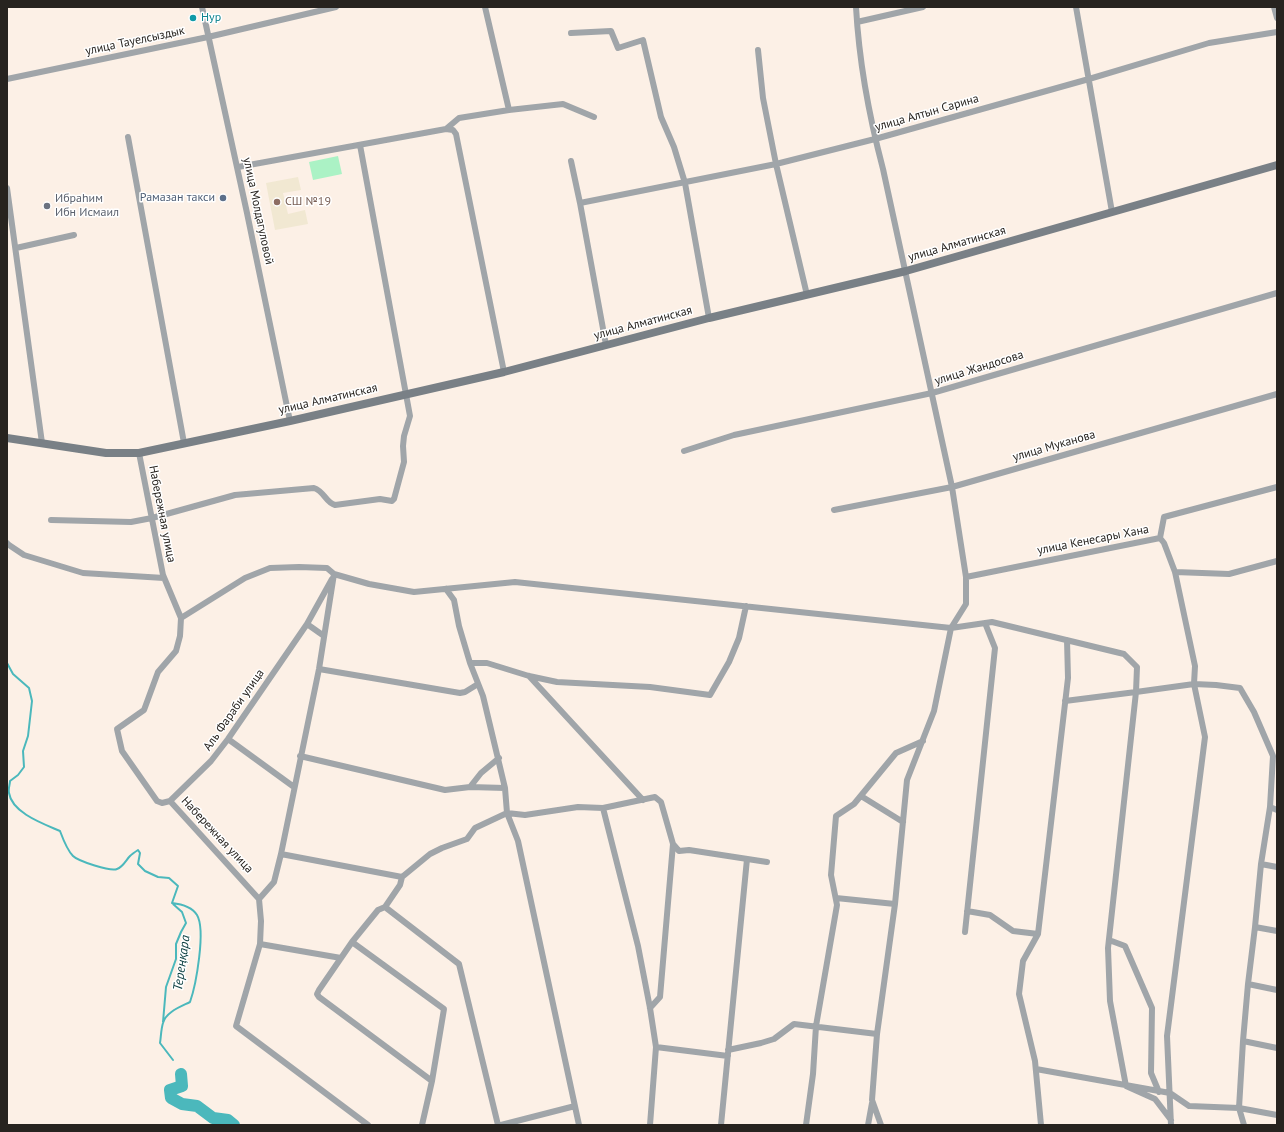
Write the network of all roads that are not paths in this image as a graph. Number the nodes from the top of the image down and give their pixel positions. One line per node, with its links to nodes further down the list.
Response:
1 (202, 7): 12 (street, улица Молдагуловой)
2 (336, 7): 12 (street, улица Тауелсыздык)
3 (485, 7): 16 (street)
4 (856, 7): 9 (street)
5 (923, 7): 9 (street)
6 (1076, 7): 15 (street)
7 (1274, 7): 8 (street)
8 (1277, 18)
9 (857, 22): 20 (street)
10 (1277, 32): 15 (street, улица Алтын Сарина)
11 (571, 33): 26 (street)
12 (208, 37): 14 (street, улица Тауелсыздык); 25 (street, улица Молдагуловой)
13 (758, 50): 23 (street)
14 (7, 79)
15 (1089, 79): 20 (street, улица Алтын Сарина); 29 (street)
16 (508, 110): 17 (street); 18 (street)
17 (594, 117)
18 (446, 129): 21 (street); 37 (street)
19 (128, 136): 44 (street)
20 (875, 139): 23 (street, улица Алтын Сарина); 32 (street)
21 (360, 145): 25 (street); 39 (street)
22 (571, 160): 28 (street)
23 (776, 164): 26 (street, улица Алтын Сарина); 34 (street)
24 (1277, 165): 29 (street, улица Алматинская)
25 (238, 167): 41 (street, улица Молдагуловой)
26 (685, 183): 28 (street, улица Алтын Сарина); 35 (street)
27 (7, 188): 31 (street)
28 (580, 202): 36 (street)
29 (1112, 212): 32 (street, улица Алматинская)
30 (74, 235): 31 (street)
31 (16, 248): 43 (street)
32 (906, 272): 34 (street, улица Алматинская); 38 (street)
33 (1277, 293): 38 (street, улица Жандосова)
34 (807, 295): 35 (street, улица Алматинская)
35 (709, 318): 36 (street, улица Алматинская)
36 (606, 345): 37 (street, улица Алматинская)
37 (504, 372): 39 (street, улица Алматинская)
38 (932, 393): 45 (street, улица Жандосова); 47 (street)
39 (405, 394): 41 (street, улица Алматинская); 50 (street)
40 (1277, 394): 47 (street, улица Муканова)
41 (290, 421): 44 (street, улица Алматинская)
42 (7, 438): 43 (street, улица Алматинская)
43 (42, 443): 46 (street, улица Алматинская)
44 (184, 443): 46 (street, улица Алматинская)
45 (684, 451)
46 (139, 453): 50 (street, Набережная улица)
47 (952, 487): 49 (street, улица Муканова); 57 (street)
48 (1277, 487): 52 (street, улица Кенесары Хана)
49 (834, 510)
50 (152, 518): 51 (street); 58 (street, Набережная улица)
51 (51, 520)
52 (1160, 538): 55 (street); 57 (street, улица Кенесары Хана)
53 (7, 543): 58 (street)
54 (1277, 560): 55 (street)
55 (1175, 572): 71 (street)
56 (334, 574): 59 (street); 61 (street); 63 (street, Аль Фараби улица); 65 (street)
57 (966, 577): 64 (street)
58 (164, 578): 61 (street, Набережная улица)
59 (446, 589): 60 (street); 67 (street)
60 (746, 606): 64 (street); 69 (street)
61 (181, 618): 83 (street, Набережная улица)
62 (985, 623): 64 (street); 66 (street); 100 (street)
63 (307, 624): 65 (street); 74 (street, Аль Фараби улица)
64 (951, 628): 75 (street)
65 (324, 636): 68 (street)
66 (1067, 640): 72 (street); 73 (street)
67 (470, 663): 69 (street); 70 (street)
68 (319, 669): 70 (street); 76 (street)
69 (529, 676): 82 (street)
70 (478, 684): 77 (street)
71 (1194, 684): 72 (street); 84 (street); 122 (street)
72 (1136, 692): 73 (street); 105 (street)
73 (1065, 701): 104 (street)
74 (228, 739): 79 (street); 83 (street, Аль Фараби улица)
75 (923, 741): 81 (street); 88 (street)
76 (300, 756): 78 (street); 79 (street)
77 (499, 758): 78 (street); 80 (street)
78 (470, 787): 80 (street)
79 (294, 788): 90 (street)
80 (505, 788): 87 (street)
81 (861, 796): 88 (street); 96 (street)
82 (643, 800): 85 (street); 89 (street)
83 (170, 801): 97 (street, Набережная улица)
84 (1270, 807): 86 (street); 93 (street)
85 (603, 808): 87 (street); 111 (street)
86 (1277, 810)
87 (507, 813): 95 (street); 124 (street)
88 (903, 822): 98 (street)
89 (673, 844): 91 (street); 111 (street)
90 (281, 854): 95 (street); 97 (street)
91 (747, 859): 92 (street); 117 (street)
92 (767, 862)
93 (1261, 864): 94 (street); 101 (street)
94 (1277, 867)
95 (402, 877): 99 (street)
96 (836, 898): 98 (street); 112 (street)
97 (259, 899): 107 (street)
98 (895, 904): 113 (street)
99 (385, 907): 106 (street); 130 (street)
100 (967, 911): 103 (street); 104 (street)
101 (1256, 928): 102 (street); 109 (street)
102 (1277, 931)
103 (965, 932)
104 (1038, 934): 118 (street)
105 (1109, 940): 120 (street); 121 (street)
106 (352, 942): 108 (street); 119 (street)
107 (260, 944): 108 (street); 128 (street)
108 (341, 958): 119 (street)
109 (1248, 984): 110 (street); 114 (street)
110 (1277, 990)
111 (650, 1008): 115 (street)
112 (816, 1026): 113 (street); 117 (street); 134 (street)
113 (877, 1034): 123 (street)
114 (1243, 1041): 116 (street); 125 (street)
115 (656, 1047): 117 (street); 132 (street)
116 (1277, 1048)
117 (728, 1053): 133 (street)
118 (1036, 1069): 120 (street); 137 (street)
119 (432, 1081): 129 (street)
120 (1126, 1086): 121 (street); 127 (street)
121 (1159, 1092): 122 (street)
122 (1170, 1094): 125 (street); 127 (street)
123 (872, 1100): 135 (street); 136 (street)
124 (575, 1106): 130 (street); 131 (street)
125 (1239, 1108): 126 (street); 138 (street)
126 (1277, 1115)
127 (1171, 1122)
128 (368, 1125)
129 (422, 1125)
130 (500, 1125)
131 (579, 1125)
132 (650, 1125)
133 (720, 1125)
134 (806, 1125)
135 (868, 1125)
136 (881, 1125)
137 (1041, 1125)
138 (1244, 1125)

